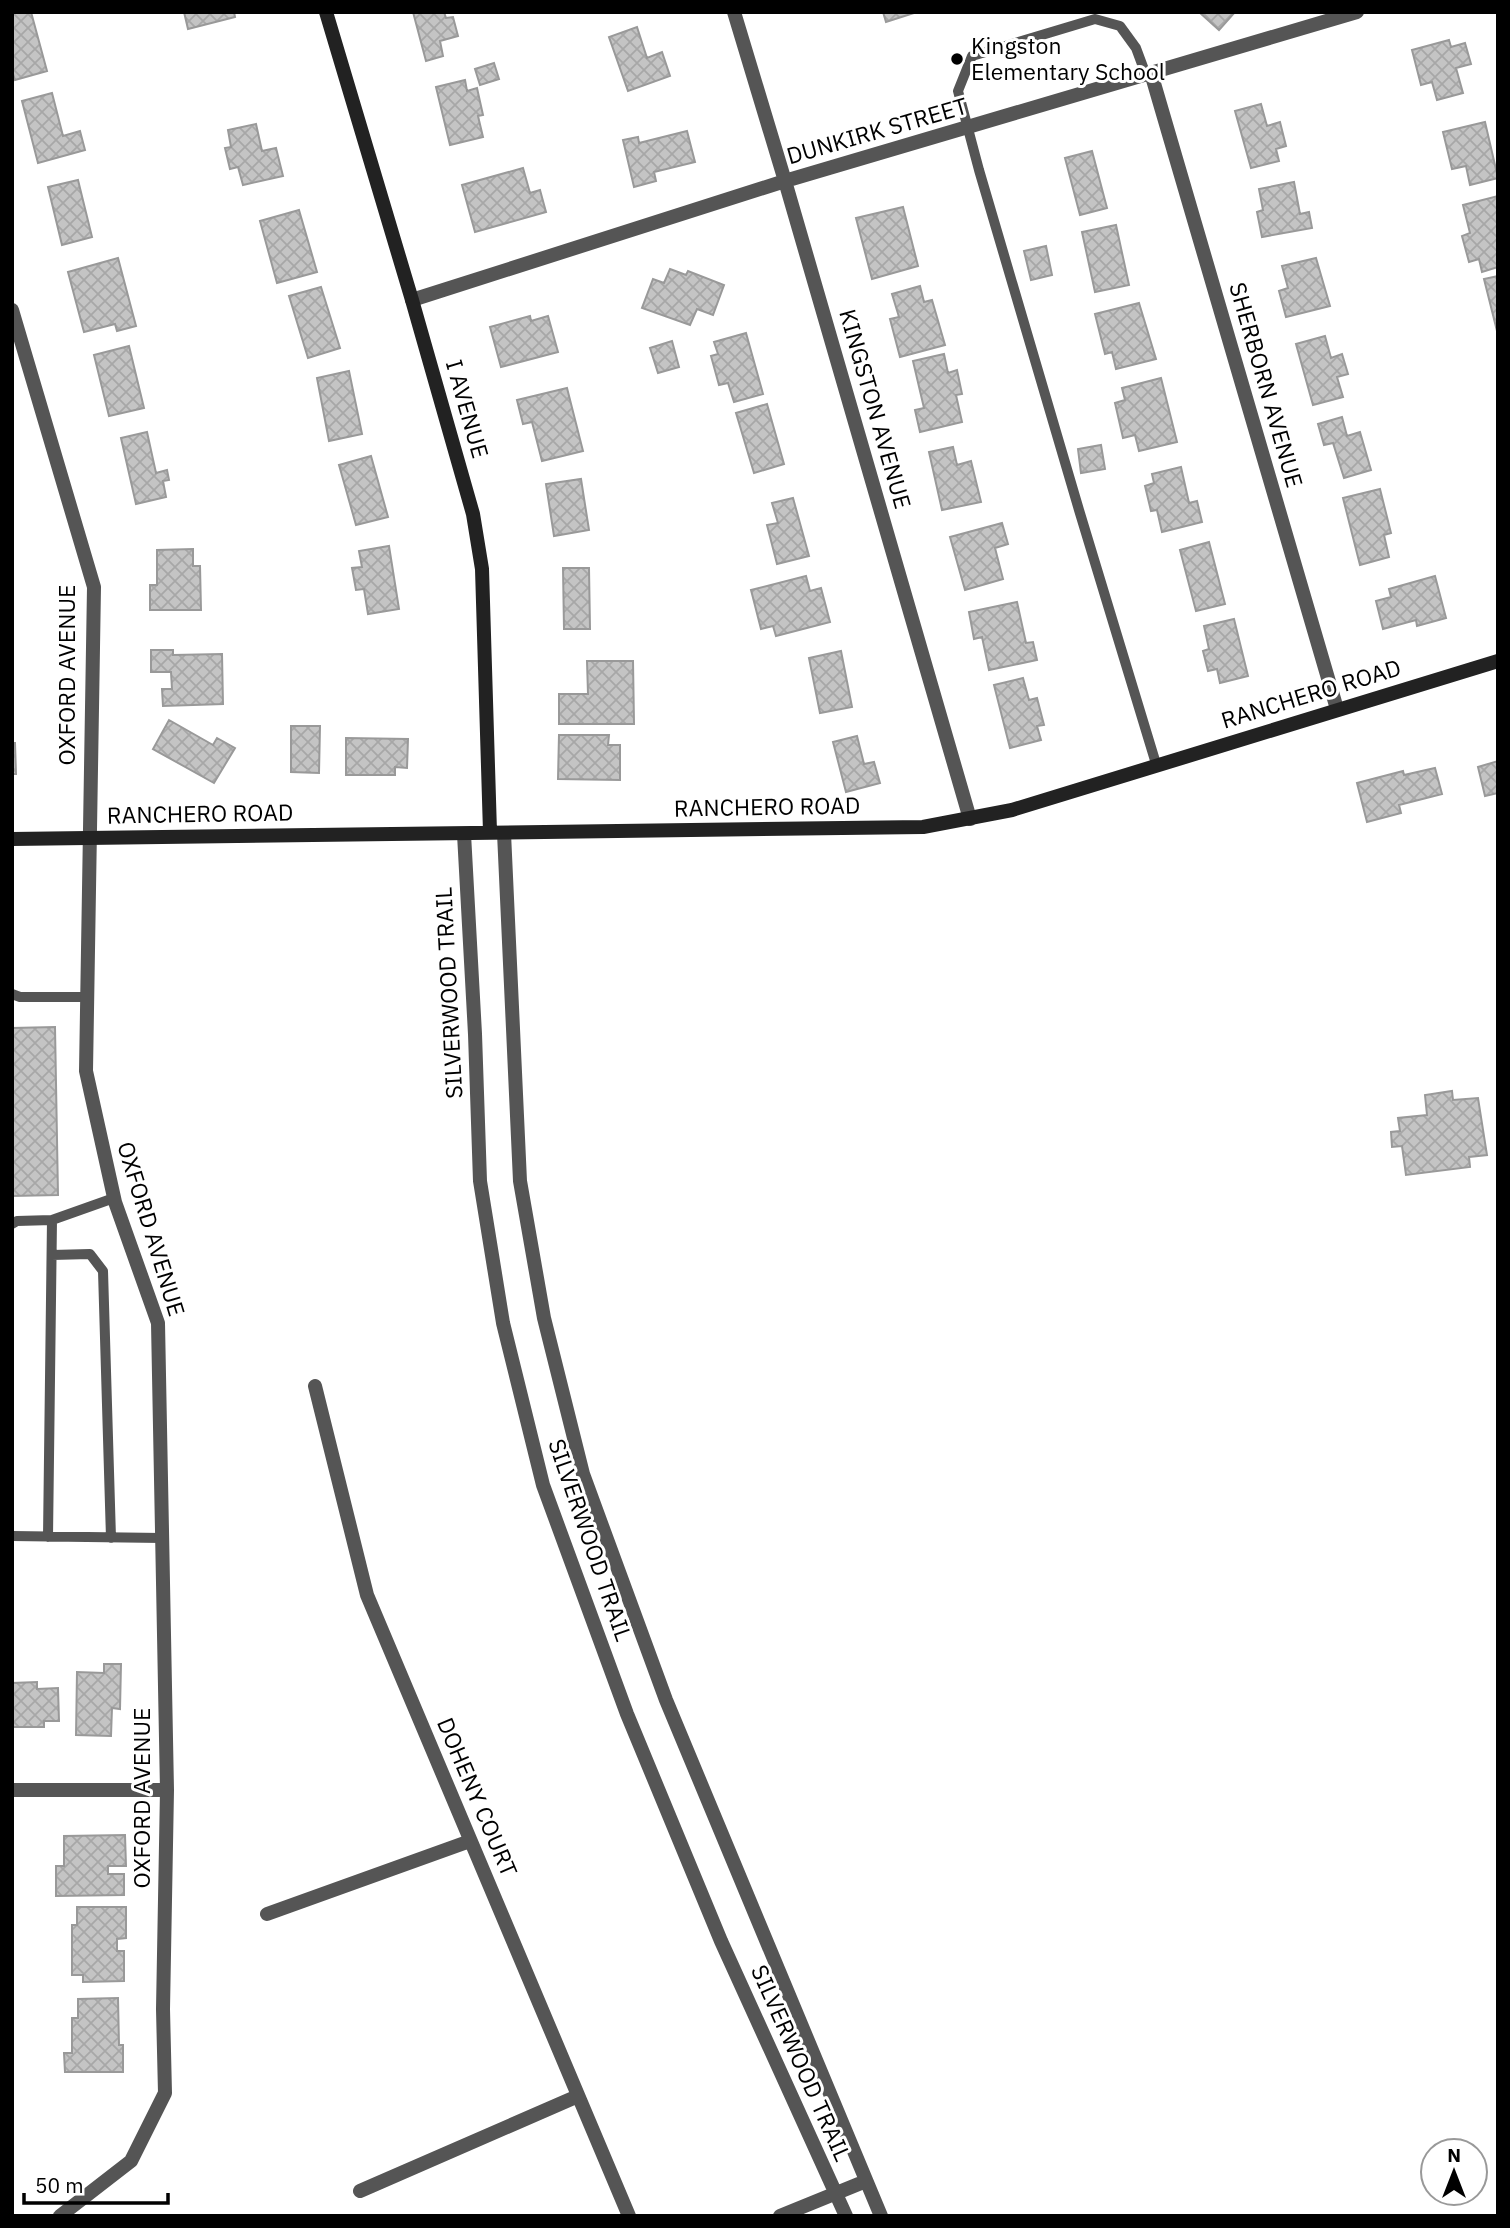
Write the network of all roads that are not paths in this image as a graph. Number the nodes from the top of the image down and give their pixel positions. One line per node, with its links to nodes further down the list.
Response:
1 (326, 12): 7 (main road, I AVENUE)
2 (734, 12): 6 (street, KINGSTON AVENUE)
3 (1357, 12): 4 (street, DUNKIRK STREET)
4 (1149, 74): 5 (street, DUNKIRK STREET); 5 (lane); 10 (street, SHERBORN AVENUE)
5 (970, 127): 6 (street, DUNKIRK STREET); 11 (lane)
6 (785, 181): 7 (street, DUNKIRK STREET); 12 (street, KINGSTON AVENUE)
7 (412, 300): 13 (main road, I AVENUE)
8 (12, 310): 15 (street, OXFORD AVENUE)
9 (1498, 661): 10 (main road, RANCHERO ROAD)
10 (1337, 709): 11 (main road, RANCHERO ROAD)
11 (1157, 766): 12 (main road, RANCHERO ROAD)
12 (970, 819): 13 (main road, RANCHERO ROAD)
13 (497, 832): 14 (main road, RANCHERO ROAD); 33 (street, SILVERWOOD TRAIL)
14 (464, 834): 15 (main road, RANCHERO ROAD); 35 (street, SILVERWOOD TRAIL)
15 (88, 838): 16 (main road, RANCHERO ROAD); 18 (street, OXFORD AVENUE)
16 (12, 839)
17 (12, 994): 18 (lane)
18 (86, 997): 19 (street, OXFORD AVENUE)
19 (114, 1198): 20 (lane); 27 (street, OXFORD AVENUE)
20 (52, 1220): 21 (lane); 22 (lane)
21 (12, 1224)
22 (52, 1255): 25 (lane); 26 (lane)
23 (315, 1386): 30 (street, DOHENY COURT)
24 (12, 1536): 25 (lane)
25 (48, 1537): 26 (lane)
26 (111, 1538): 27 (lane)
27 (162, 1538): 29 (street, OXFORD AVENUE)
28 (12, 1790): 29 (street)
29 (167, 1790): 36 (street, OXFORD AVENUE)
30 (470, 1841): 31 (street); 32 (street, DOHENY COURT)
31 (267, 1914)
32 (578, 2096): 34 (street); 37 (street, DOHENY COURT)
33 (866, 2180): 35 (street); 40 (street, SILVERWOOD TRAIL)
34 (360, 2191)
35 (835, 2193): 38 (street); 39 (street, SILVERWOOD TRAIL)
36 (60, 2216)
37 (629, 2216)
38 (780, 2216)
39 (846, 2216)
40 (881, 2216)

